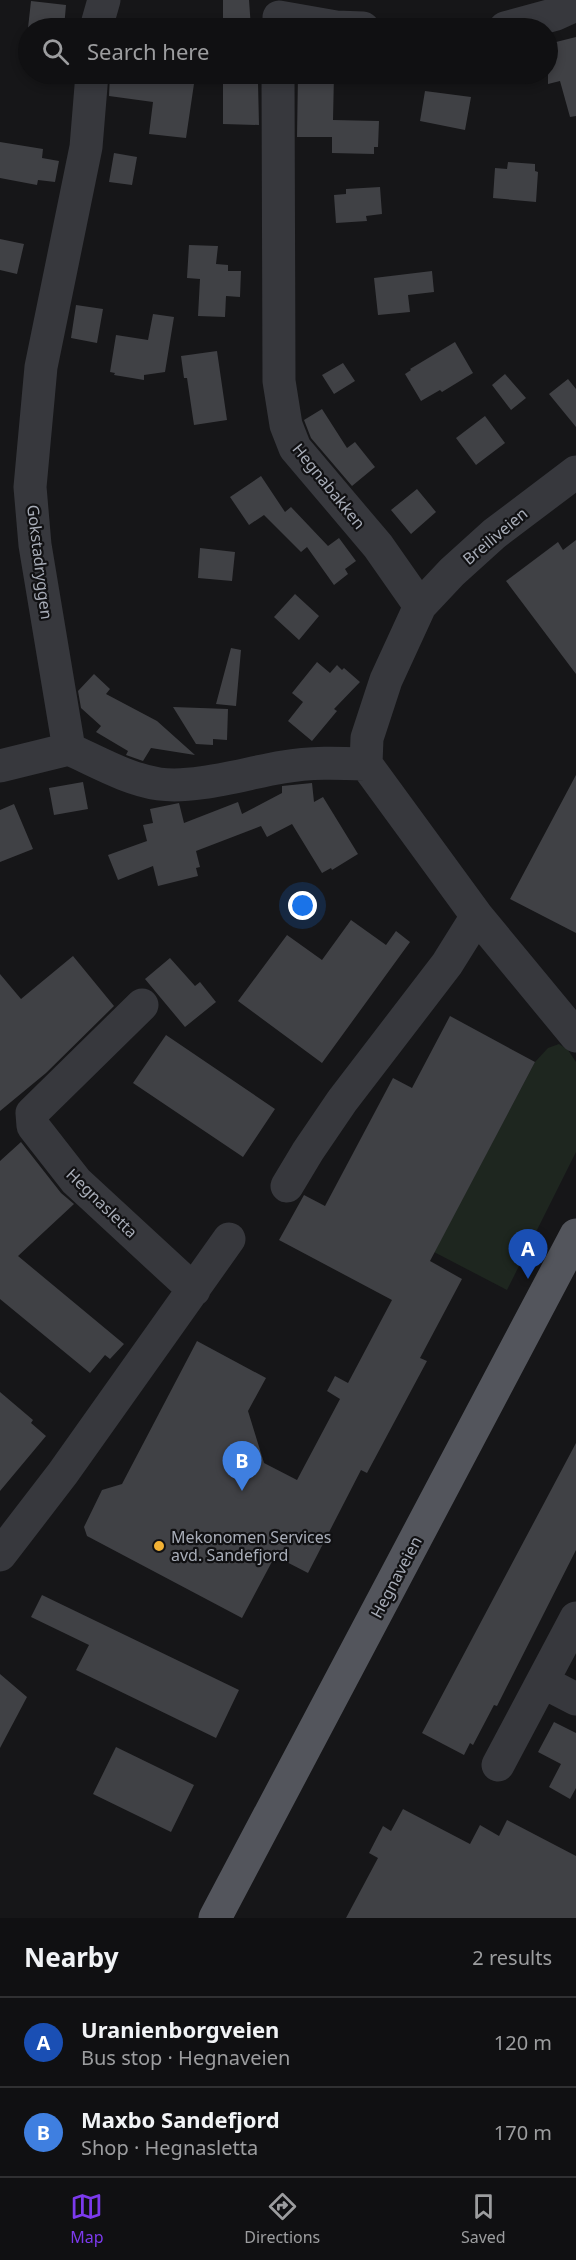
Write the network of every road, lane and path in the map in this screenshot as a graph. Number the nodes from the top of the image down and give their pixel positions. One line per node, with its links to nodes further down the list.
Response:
1 (104, 0): 3 (street)
2 (576, 5): 4 (street)
3 (99, 18)
4 (541, 18)
5 (91, 84): 9 (street, Gokstadryggen)
6 (278, 84): 8 (street, Hegnabakken)
7 (576, 472): 8 (street, Breiliveien)
8 (420, 606): 10 (street)
9 (69, 749): 10 (street); 11 (street)
10 (366, 764): 12 (street)
11 (0, 766)
12 (477, 916): 14 (street); 15 (street)
13 (142, 1005): 18 (street, Hegnasletta)
14 (576, 1036)
15 (287, 1186)
16 (576, 1235): 24 (main road, Hegnaveien)
17 (229, 1239): 18 (street)
18 (194, 1290): 19 (street)
19 (0, 1555)
20 (576, 1618): 21 (street)
21 (543, 1682): 22 (street); 23 (street)
22 (576, 1699)
23 (498, 1765)
24 (215, 1918)

